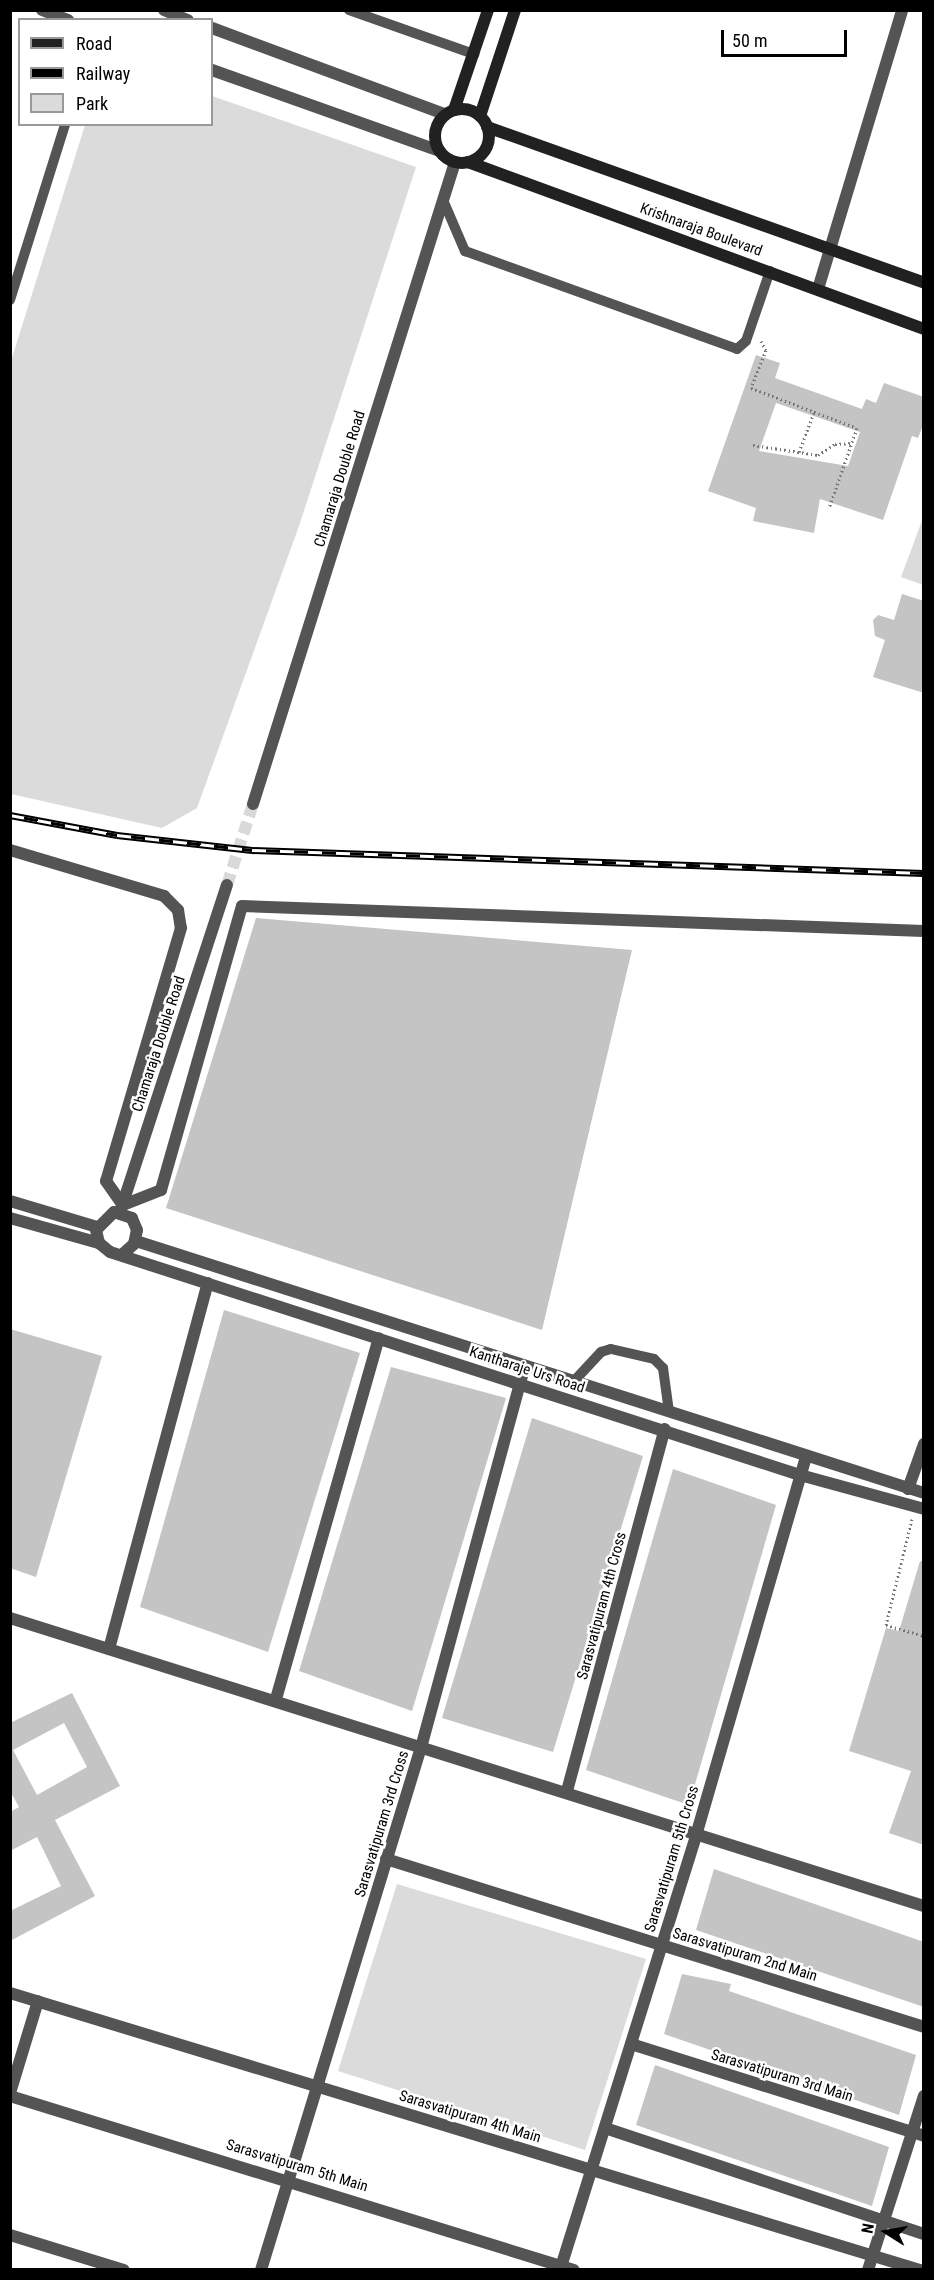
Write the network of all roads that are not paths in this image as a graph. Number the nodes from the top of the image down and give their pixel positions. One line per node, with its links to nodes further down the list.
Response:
1 (42, 10): 8 (street)
2 (164, 10): 9 (street)
3 (349, 10): 10 (lane)
4 (381, 10): 10 (lane)
5 (488, 10): 12 (main road)
6 (515, 10): 15 (main road)
7 (902, 10): 22 (street)
8 (63, 18)
9 (183, 18)
10 (382, 23): 12 (lane)
11 (213, 28): 14 (street)
12 (474, 54): 14 (main road)
13 (213, 70): 18 (street)
14 (450, 112): 15 (main road); 18 (main road)
15 (480, 116): 17 (main road)
16 (64, 126): 26 (lane)
17 (487, 128): 20 (main road); 22 (main road, Krishnaraja Boulevard)
18 (440, 151): 19 (main road)
19 (455, 162): 20 (main road); 21 (street, Chamaraja Double Road)
20 (468, 162): 23 (main road, Krishnaraja Boulevard)
21 (443, 200): 23 (lane); 28 (street, Chamaraja Double Road)
22 (830, 249): 24 (main road, Krishnaraja Boulevard); 25 (street)
23 (770, 271): 25 (main road, Krishnaraja Boulevard)
24 (924, 283)
25 (818, 289): 27 (main road, Krishnaraja Boulevard)
26 (10, 300)
27 (924, 329)
28 (253, 804)
29 (10, 850): 33 (street)
30 (227, 885): 33 (street, Chamaraja Double Road)
31 (924, 931): 33 (street)
32 (10, 1201): 35 (street)
33 (121, 1209): 35 (street); 36 (street)
34 (10, 1218): 37 (street)
35 (97, 1227): 37 (street)
36 (136, 1241): 38 (street); 41 (street, Kantharaje Urs Road)
37 (99, 1243): 38 (street)
38 (124, 1252): 39 (street, Kantharaje Urs Road)
39 (208, 1283): 40 (street, Kantharaje Urs Road); 53 (street)
40 (378, 1338): 43 (street, Kantharaje Urs Road); 54 (street)
41 (525, 1366): 42 (street, Kantharaje Urs Road); 43 (street, Sarasvatipuram 3rd Cross)
42 (574, 1381): 44 (street, Kantharaje Urs Road); 44 (lane)
43 (520, 1384): 45 (street, Kantharaje Urs Road); 55 (street, Sarasvatipuram 3rd Cross)
44 (669, 1412): 47 (street, Kantharaje Urs Road)
45 (665, 1430): 48 (street, Kantharaje Urs Road); 56 (street, Sarasvatipuram 4th Cross)
46 (924, 1444): 49 (street)
47 (806, 1456): 48 (street, Sarasvatipuram 5th Cross); 49 (street, Kantharaje Urs Road)
48 (800, 1475): 51 (street, Kantharaje Urs Road); 57 (street, Sarasvatipuram 5th Cross)
49 (908, 1489): 50 (street, Kantharaje Urs Road)
50 (924, 1493)
51 (919, 1507)
52 (10, 1618): 53 (street)
53 (109, 1649): 54 (street)
54 (276, 1699): 55 (street)
55 (422, 1744): 56 (street); 58 (street, Sarasvatipuram 3rd Cross)
56 (567, 1791): 57 (street)
57 (697, 1832): 59 (street); 60 (street, Sarasvatipuram 5th Cross)
58 (386, 1859): 60 (street, Sarasvatipuram 2nd Main); 65 (street, Sarasvatipuram 3rd Cross)
59 (924, 1906)
60 (662, 1945): 63 (street, Sarasvatipuram 2nd Main); 64 (street, Sarasvatipuram 5th Cross)
61 (10, 1993): 62 (street, Sarasvatipuram 4th Main)
62 (38, 2001): 65 (street, Sarasvatipuram 4th Main); 66 (street)
63 (924, 2027)
64 (631, 2044): 68 (street, Sarasvatipuram 5th Cross); 69 (street, Sarasvatipuram 3rd Main)
65 (317, 2086): 70 (street, Sarasvatipuram 4th Main); 71 (street, Sarasvatipuram 3rd Cross)
66 (10, 2094): 71 (street, Sarasvatipuram 5th Main)
67 (924, 2096): 69 (street)
68 (604, 2128): 70 (street, Sarasvatipuram 5th Cross); 72 (street)
69 (918, 2134): 72 (street)
70 (592, 2169): 75 (street, Sarasvatipuram 4th Main); 76 (street, Sarasvatipuram 5th Cross)
71 (289, 2179): 76 (street, Sarasvatipuram 5th Main); 78 (street, Sarasvatipuram 3rd Cross)
72 (884, 2221): 73 (street); 75 (street)
73 (924, 2234)
74 (10, 2235): 77 (street)
75 (872, 2255): 79 (street); 80 (street, Sarasvatipuram 4th Main)
76 (565, 2268)
77 (124, 2270)
78 (261, 2270)
79 (868, 2270)
80 (920, 2270)

